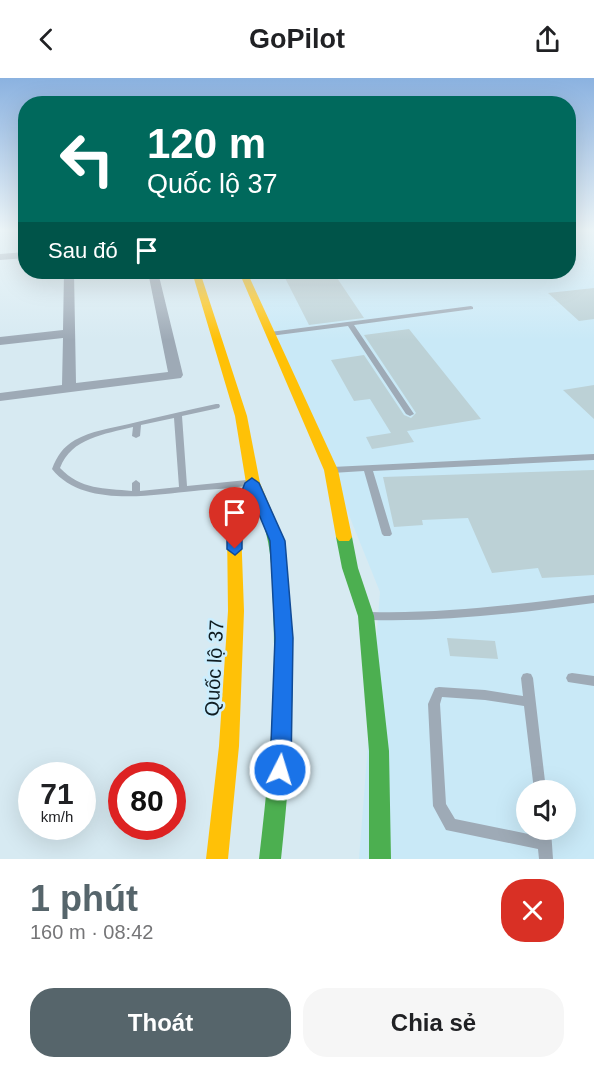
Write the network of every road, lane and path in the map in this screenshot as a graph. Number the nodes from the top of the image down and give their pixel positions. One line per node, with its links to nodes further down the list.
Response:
1 (69, 279): 7 (street)
2 (155, 279): 10 (street)
3 (198, 279): 21 (main road)
4 (246, 279): 8 (main road)
5 (471, 308): 6 (lane)
6 (350, 324): 8 (lane); 13 (lane)
7 (69, 333): 9 (street); 10 (street)
8 (270, 334): 19 (main road)
9 (0, 341)
10 (69, 389): 11 (street)
11 (0, 397)
12 (216, 406): 14 (lane)
13 (410, 414)
14 (178, 416): 15 (lane); 22 (lane)
15 (137, 424): 16 (lane); 23 (lane)
16 (136, 436)
17 (594, 457): 18 (lane)
18 (369, 469): 19 (lane); 24 (lane)
19 (331, 470): 26 (main road)
20 (136, 483): 23 (lane)
21 (252, 483): 22 (lane); 34 (main road, Quốc lộ 37); 35 (main road)
22 (183, 490): 23 (lane)
23 (136, 494)
24 (387, 534)
25 (594, 599): 26 (lane)
26 (366, 615): 36 (main road)
27 (527, 678): 30 (lane)
28 (572, 678): 29 (lane)
29 (594, 681)
30 (530, 702): 31 (lane); 32 (lane)
31 (539, 780)
32 (516, 833)
33 (545, 840): 37 (lane)
34 (218, 859)
35 (270, 859)
36 (380, 859)
37 (546, 859)

